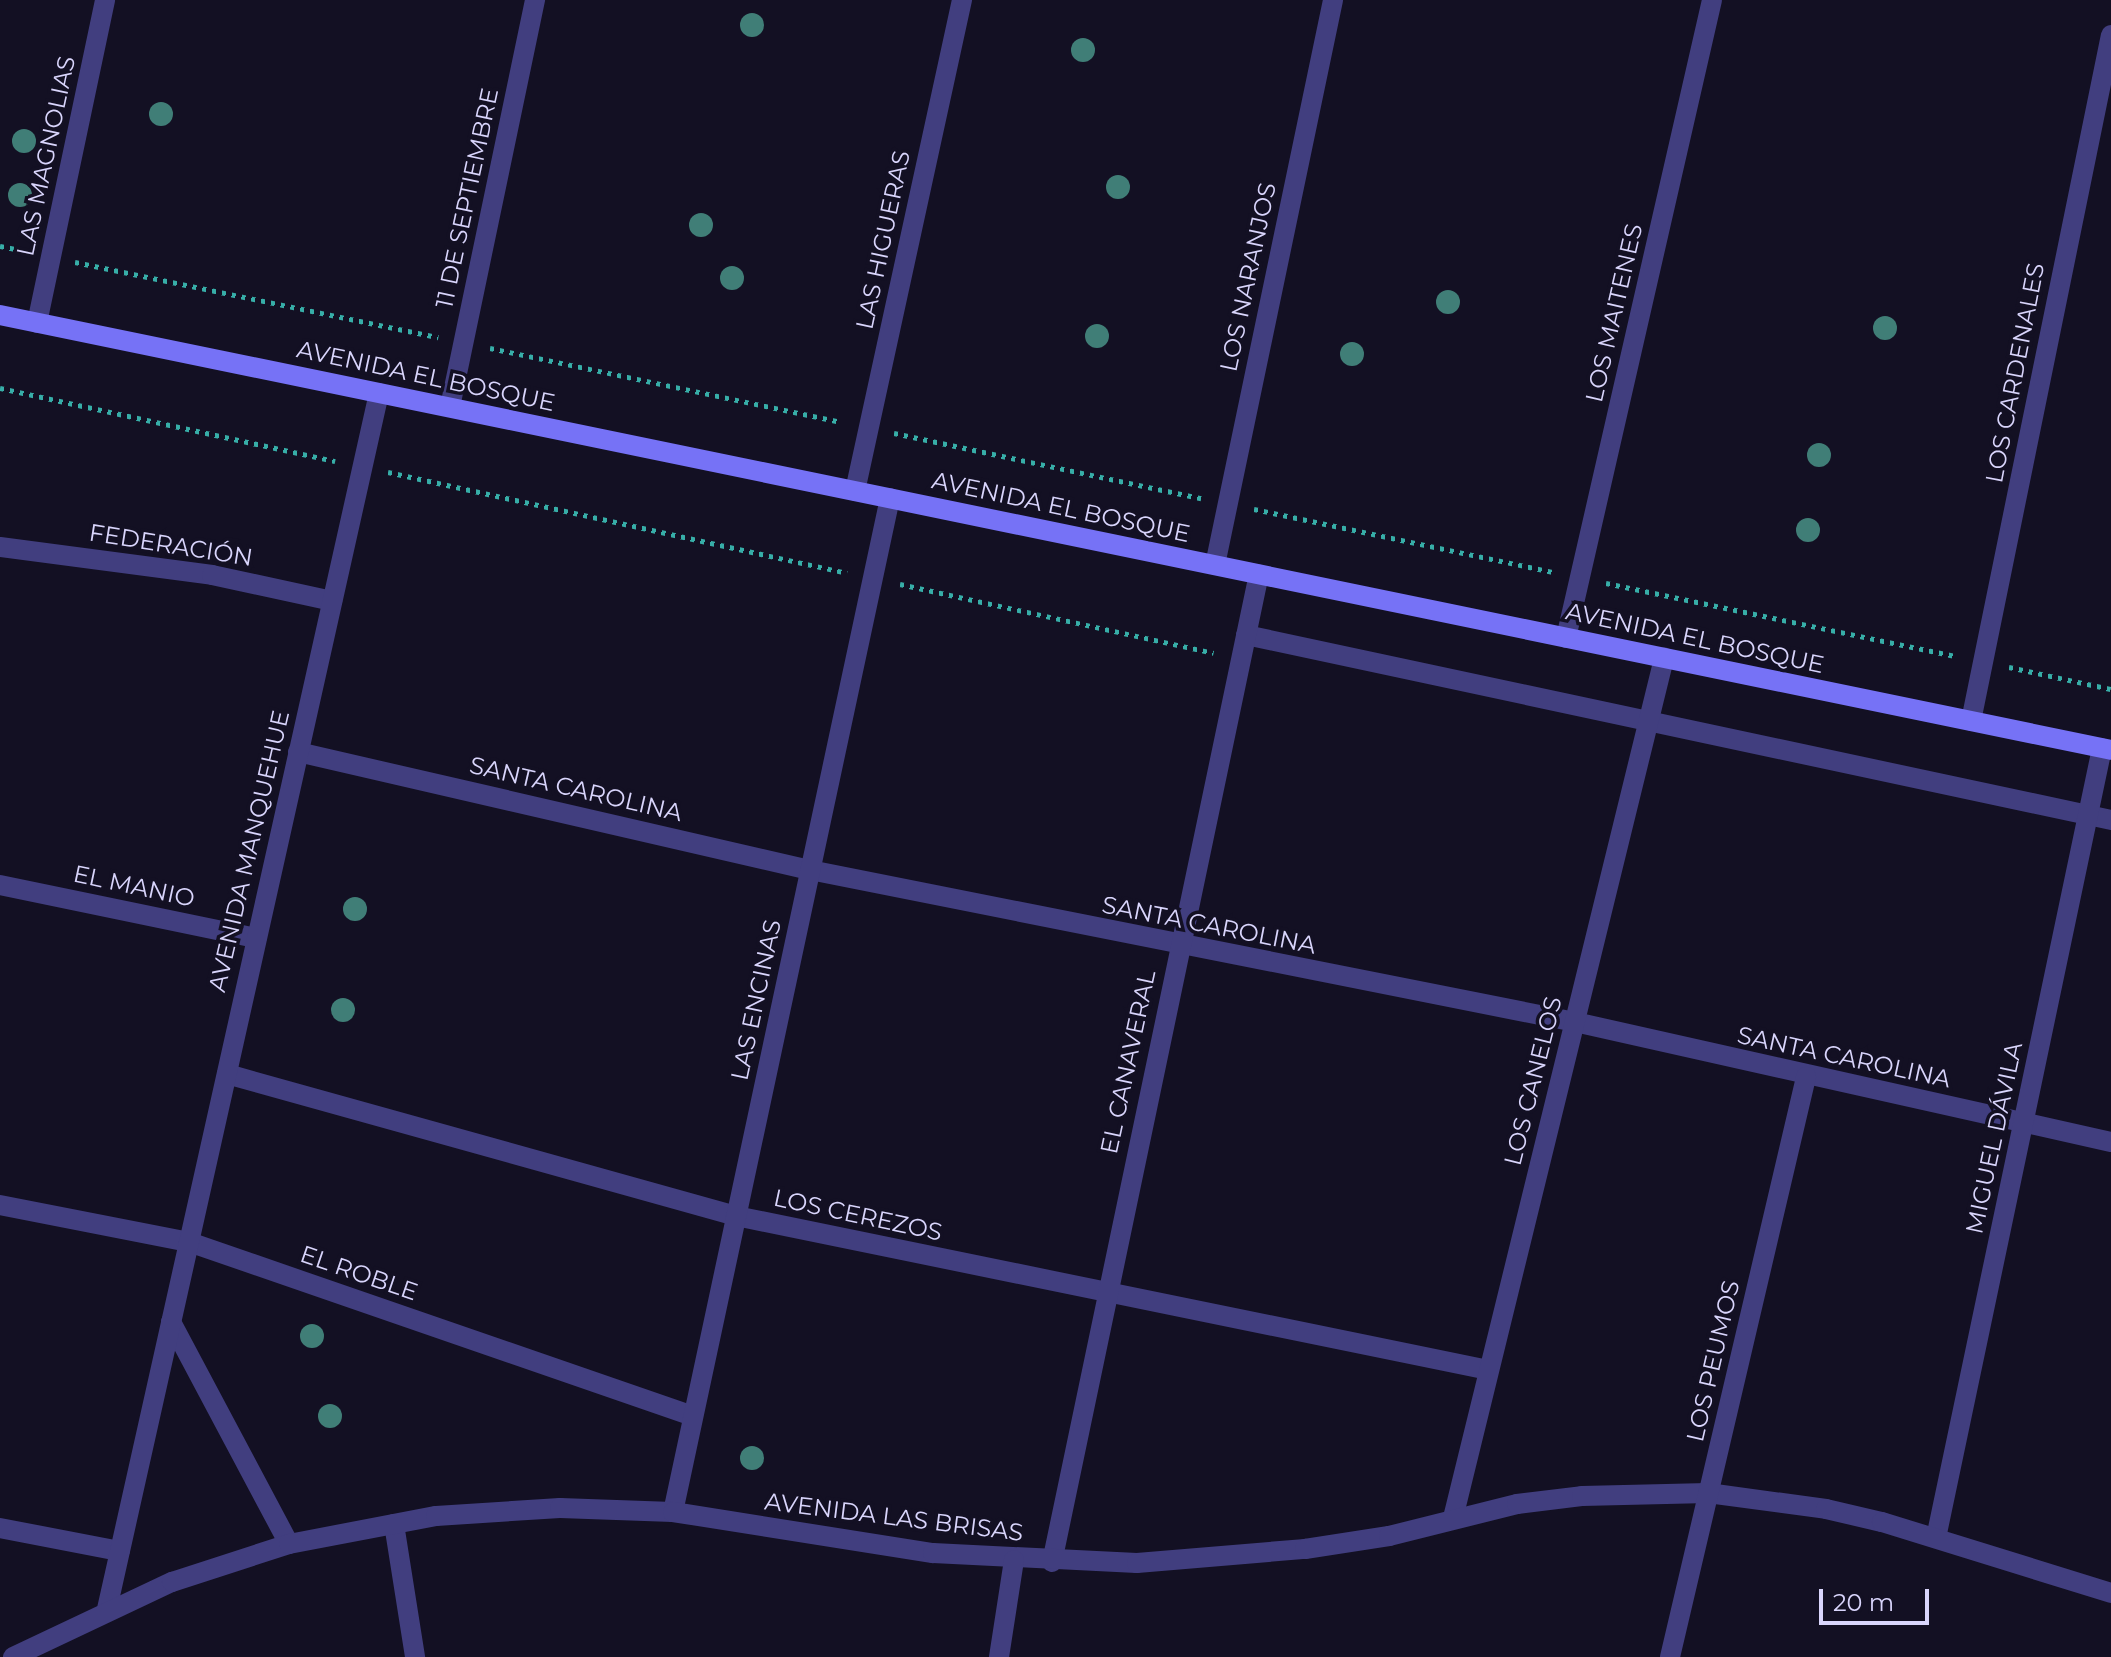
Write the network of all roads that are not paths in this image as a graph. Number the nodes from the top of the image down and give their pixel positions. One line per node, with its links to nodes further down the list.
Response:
1 (105, 0): 8 (street, LAS MAGNOLIAS)
2 (535, 0): 10 (street, 11 DE SEPTIEMBRE)
3 (962, 0): 11 (street, LAS HIGUERAS)
4 (1333, 0): 14 (street, LOS NARANJOS)
5 (1712, 0): 18 (street, LOS MAITENES)
6 (2111, 35): 20 (street, LOS CARDENALES)
7 (0, 315): 8 (main road, AVENIDA EL BOSQUE)
8 (37, 323): 9 (main road, AVENIDA EL BOSQUE)
9 (379, 393): 10 (main road, AVENIDA EL BOSQUE); 16 (street, AVENIDA MANQUEHUE)
10 (450, 407): 11 (main road, AVENIDA EL BOSQUE)
11 (855, 491): 12 (main road, AVENIDA EL BOSQUE)
12 (890, 498): 14 (main road, AVENIDA EL BOSQUE); 26 (street, LAS ENCINAS)
13 (0, 547): 16 (street, FEDERACIÓN)
14 (1215, 565): 15 (main road, AVENIDA EL BOSQUE)
15 (1259, 574): 17 (street, EL CANAVERAL); 18 (main road, AVENIDA EL BOSQUE)
16 (332, 601): 23 (street, AVENIDA MANQUEHUE)
17 (1246, 635): 21 (street); 29 (street, EL CANAVERAL)
18 (1566, 638): 19 (main road, AVENIDA EL BOSQUE)
19 (1664, 658): 20 (main road, AVENIDA EL BOSQUE); 21 (street, LOS CANELOS)
20 (1971, 721): 22 (main road, AVENIDA EL BOSQUE)
21 (1648, 723): 24 (street); 30 (street, LOS CANELOS)
22 (2107, 749): 24 (street, MIGUEL DÁVILA)
23 (298, 752): 26 (street, SANTA CAROLINA); 28 (street, AVENIDA MANQUEHUE)
24 (2089, 815): 25 (street); 33 (street, MIGUEL DÁVILA)
25 (2111, 820)
26 (810, 870): 29 (street, SANTA CAROLINA); 36 (street, LAS ENCINAS)
27 (0, 885): 28 (street, EL MANIO)
28 (257, 938): 31 (street, AVENIDA MANQUEHUE)
29 (1180, 947): 30 (street, SANTA CAROLINA); 38 (street, EL CANAVERAL)
30 (1575, 1022): 32 (street, SANTA CAROLINA); 40 (street, LOS CANELOS)
31 (227, 1074): 36 (street, LOS CEREZOS); 37 (street, AVENIDA MANQUEHUE)
32 (1806, 1077): 33 (street, SANTA CAROLINA); 42 (street, LOS PEUMOS)
33 (2024, 1122): 34 (street, SANTA CAROLINA); 47 (street, MIGUEL DÁVILA)
34 (2111, 1142)
35 (0, 1205): 37 (street, EL ROBLE)
36 (736, 1216): 38 (street, LOS CEREZOS); 41 (street, LAS ENCINAS)
37 (189, 1242): 39 (street, AVENIDA MANQUEHUE); 41 (street, EL ROBLE)
38 (1106, 1293): 40 (street, LOS CEREZOS); 51 (street, EL CANAVERAL)
39 (171, 1322): 48 (street); 49 (street, AVENIDA MANQUEHUE)
40 (1488, 1370): 44 (street, LOS CANELOS)
41 (693, 1416): 43 (street, LAS ENCINAS)
42 (1708, 1493): 44 (street, AVENIDA LAS BRISAS); 47 (street, AVENIDA LAS BRISAS); 57 (street, LOS PEUMOS)
43 (673, 1512): 45 (street, AVENIDA LAS BRISAS); 50 (street, AVENIDA LAS BRISAS)
44 (1453, 1518): 51 (street, AVENIDA LAS BRISAS)
45 (394, 1524): 48 (street, AVENIDA LAS BRISAS); 55 (street)
46 (0, 1528): 49 (street)
47 (1936, 1538): 52 (street, AVENIDA LAS BRISAS)
48 (289, 1544): 53 (street, AVENIDA LAS BRISAS)
49 (120, 1551): 53 (street, AVENIDA MANQUEHUE)
50 (1014, 1560): 51 (street, AVENIDA LAS BRISAS); 56 (street)
51 (1052, 1562)
52 (2111, 1593)
53 (107, 1609): 54 (street, AVENIDA LAS BRISAS)
54 (13, 1657)
55 (415, 1657)
56 (999, 1657)
57 (1670, 1657)

